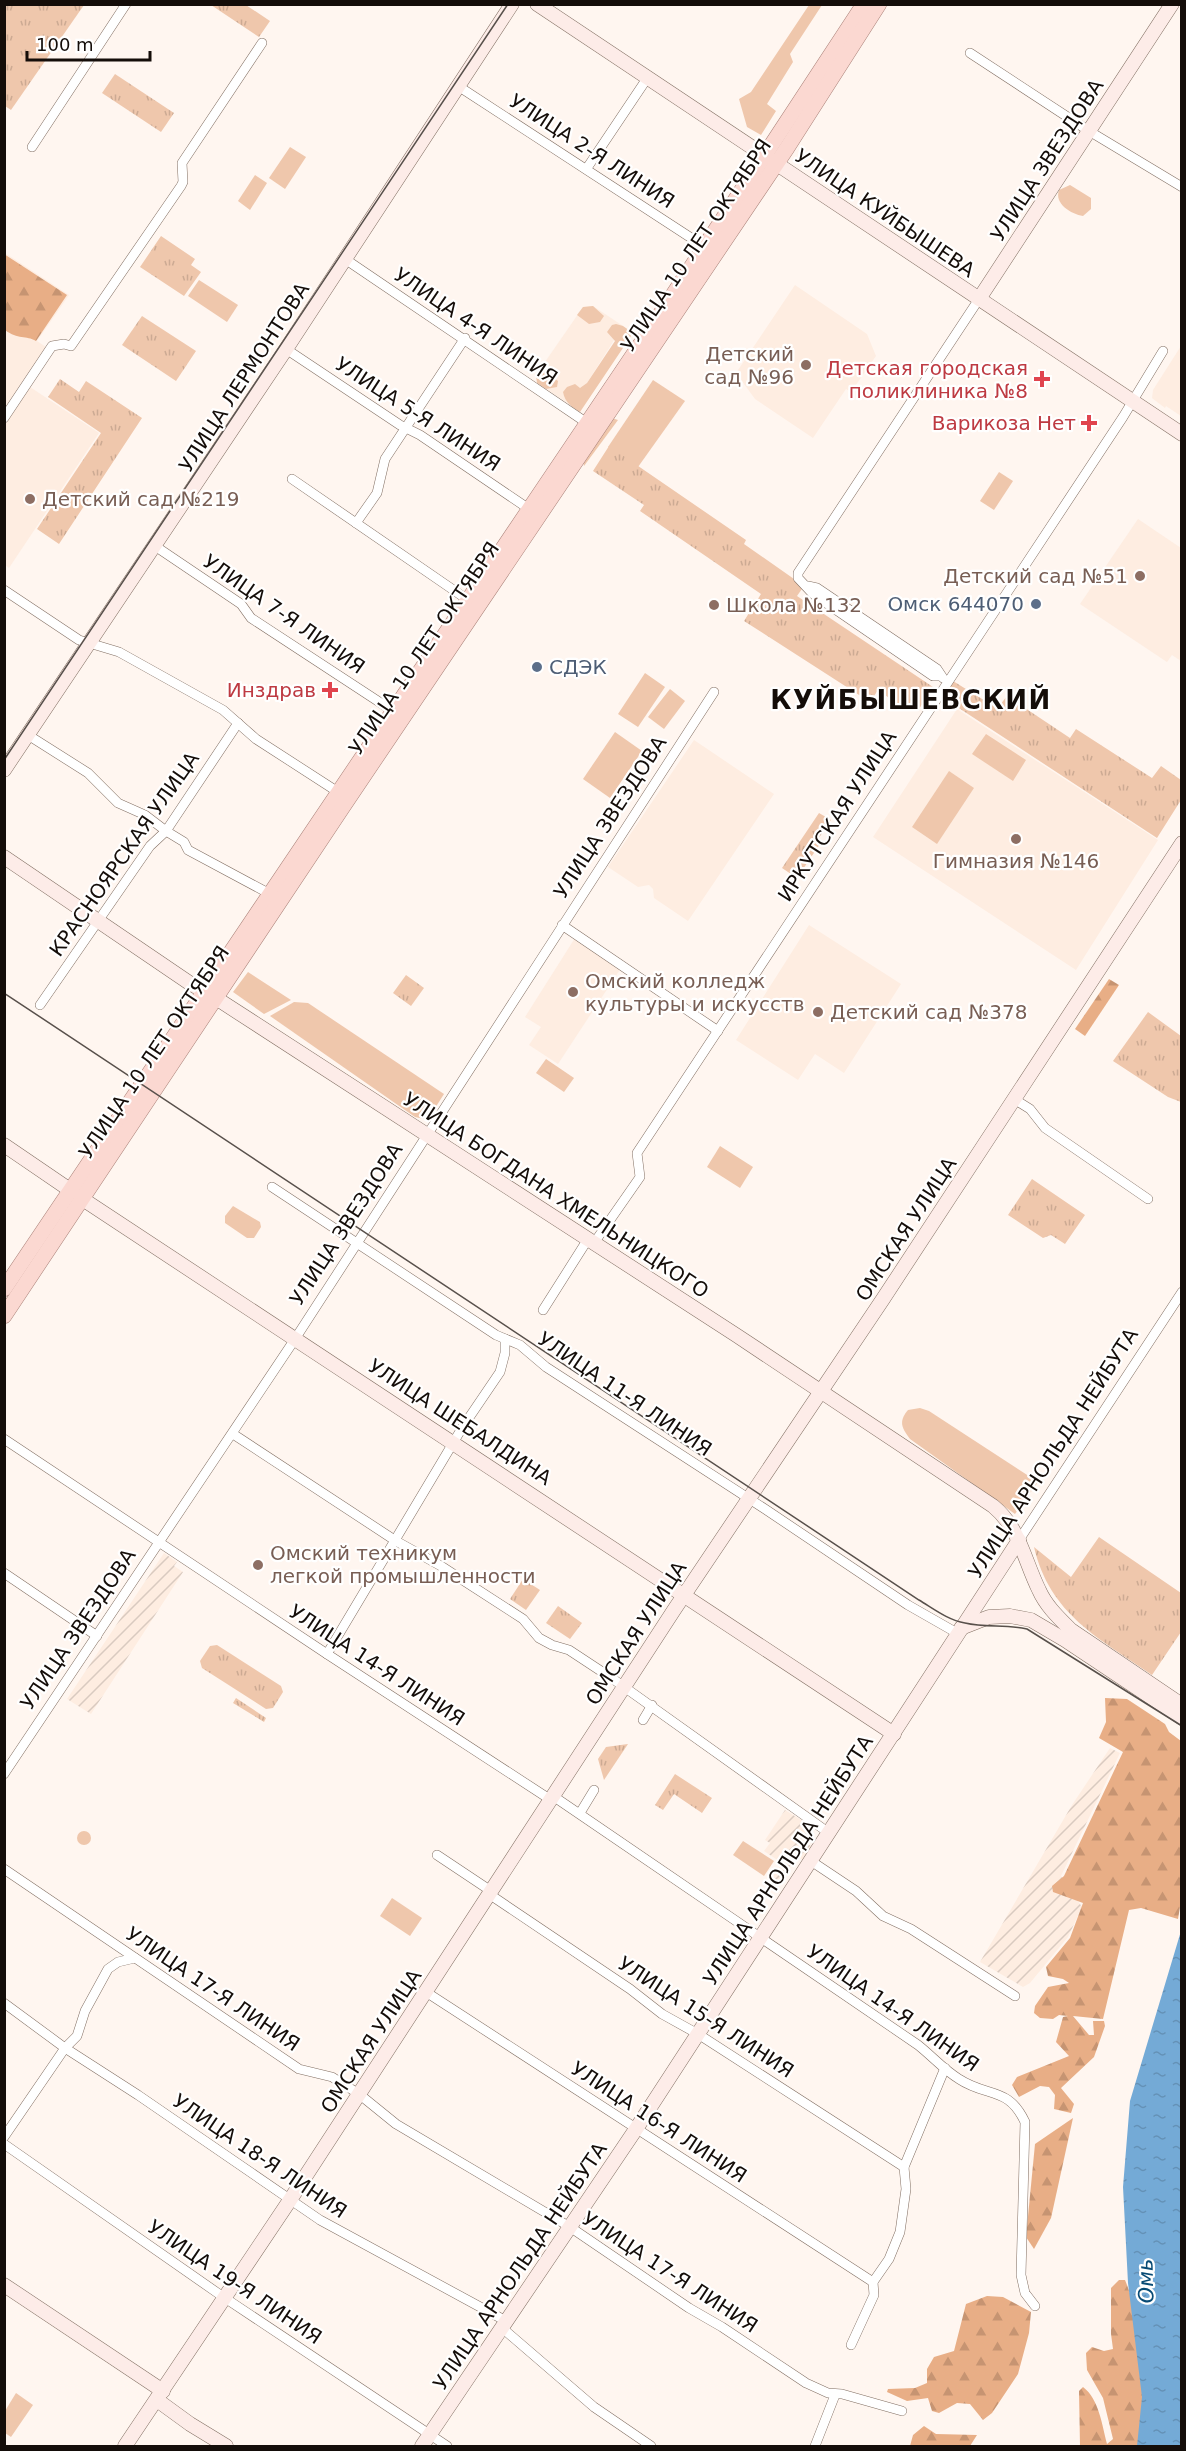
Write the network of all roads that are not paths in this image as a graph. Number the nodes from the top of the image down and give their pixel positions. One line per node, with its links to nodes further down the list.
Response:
1 (126, 4): 12 (street)
2 (513, 4): 10 (main road, УЛИЦА ЛЕРМОНТОВА)
3 (537, 4): 9 (main road, УЛИЦА КУЙБЫШЕВА)
4 (864, 4): 13 (main road, УЛИЦА 10 ЛЕТ ОКТЯБРЯ)
5 (879, 4): 13 (main road, УЛИЦА 10 ЛЕТ ОКТЯБРЯ)
6 (1172, 4): 11 (main road, УЛИЦА ЗВЕЗДОВА)
7 (261, 43): 23 (street)
8 (970, 52): 11 (street)
9 (648, 77): 13 (main road, УЛИЦА КУЙБЫШЕВА); 14 (street)
10 (459, 86): 14 (street, УЛИЦА 2-Я ЛИНИЯ); 17 (main road, УЛИЦА ЛЕРМОНТОВА)
11 (1089, 131): 15 (street); 18 (main road, УЛИЦА ЗВЕЗДОВА)
12 (32, 147)
13 (771, 160): 16 (main road, УЛИЦА 10 ЛЕТ ОКТЯБРЯ); 18 (main road, УЛИЦА КУЙБЫШЕВА); 47 (main road, УЛИЦА 10 ЛЕТ ОКТЯБРЯ)
14 (587, 168): 16 (street, УЛИЦА 2-Я ЛИНИЯ)
15 (1182, 187)
16 (705, 247): 24 (main road, УЛИЦА 10 ЛЕТ ОКТЯБРЯ)
17 (345, 259): 19 (street, УЛИЦА 4-Я ЛИНИЯ); 20 (main road, УЛИЦА ЛЕРМОНТОВА)
18 (979, 299): 22 (main road, УЛИЦА КУЙБЫШЕВА); 34 (street, УЛИЦА ЗВЕЗДОВА)
19 (465, 338): 24 (street, УЛИЦА 4-Я ЛИНИЯ); 25 (street)
20 (286, 349): 25 (street, УЛИЦА 5-Я ЛИНИЯ); 30 (main road, УЛИЦА ЛЕРМОНТОВА)
21 (1163, 351): 22 (street, ИРКУТСКАЯ УЛИЦА)
22 (1131, 400): 26 (main road, УЛИЦА КУЙБЫШЕВА); 34 (street, ИРКУТСКАЯ УЛИЦА)
23 (4, 418)
24 (587, 423): 28 (main road, УЛИЦА 10 ЛЕТ ОКТЯБРЯ)
25 (406, 428): 28 (street, УЛИЦА 5-Я ЛИНИЯ); 29 (street)
26 (1182, 434)
27 (292, 479): 29 (street)
28 (529, 509): 32 (main road, УЛИЦА 10 ЛЕТ ОКТЯБРЯ)
29 (356, 523): 32 (street)
30 (155, 546): 33 (main road, УЛИЦА ЛЕРМОНТОВА); 36 (street, УЛИЦА 7-Я ЛИНИЯ)
31 (4, 590): 33 (street)
32 (468, 600): 36 (main road, УЛИЦА 10 ЛЕТ ОКТЯБРЯ)
33 (90, 643): 37 (street); 38 (main road, УЛИЦА ЛЕРМОНТОВА)
34 (944, 678): 49 (street, ИРКУТСКАЯ УЛИЦА)
35 (714, 692): 46 (street, УЛИЦА ЗВЕЗДОВА)
36 (393, 711): 40 (main road, УЛИЦА 10 ЛЕТ ОКТЯБРЯ)
37 (238, 723): 40 (street); 41 (street, КРАСНОЯРСКАЯ УЛИЦА)
38 (28, 735): 39 (main road, УЛИЦА ЛЕРМОНТОВА); 41 (street)
39 (4, 770)
40 (338, 792): 44 (main road, УЛИЦА 10 ЛЕТ ОКТЯБРЯ)
41 (166, 831): 44 (street); 45 (street, КРАСНОЯРСКАЯ УЛИЦА)
42 (1182, 843): 50 (main road, ОМСКАЯ УЛИЦА)
43 (4, 857): 45 (main road, УЛИЦА БОГДАНА ХМЕЛЬНИЦКОГО)
44 (270, 894): 47 (main road, УЛИЦА 10 ЛЕТ ОКТЯБРЯ)
45 (99, 920): 47 (main road, УЛИЦА БОГДАНА ХМЕЛЬНИЦКОГО); 48 (street, КРАСНОЯРСКАЯ УЛИЦА)
46 (562, 925): 49 (street); 51 (street, УЛИЦА ЗВЕЗДОВА)
47 (210, 995): 51 (main road, УЛИЦА БОГДАНА ХМЕЛЬНИЦКОГО); 54 (main road, УЛИЦА 10 ЛЕТ ОКТЯБРЯ)
48 (40, 1005)
49 (718, 1031): 56 (street, ИРКУТСКАЯ УЛИЦА)
50 (1014, 1099): 55 (street); 64 (main road, ОМСКАЯ УЛИЦА)
51 (427, 1134): 56 (main road, УЛИЦА БОГДАНА ХМЕЛЬНИЦКОГО); 57 (street, УЛИЦА ЗВЕЗДОВА)
52 (4, 1145): 54 (main road, УЛИЦА ШЕБАЛДИНА)
53 (272, 1187): 57 (street, УЛИЦА 11-Я ЛИНИЯ)
54 (76, 1194): 58 (main road, УЛИЦА 10 ЛЕТ ОКТЯБРЯ); 62 (main road, УЛИЦА ШЕБАЛДИНА)
55 (1148, 1199)
56 (591, 1241): 60 (street, ИРКУТСКАЯ УЛИЦА); 64 (main road, УЛИЦА БОГДАНА ХМЕЛЬНИЦКОГО)
57 (357, 1243): 62 (street, УЛИЦА ЗВЕЗДОВА); 63 (street, УЛИЦА 11-Я ЛИНИЯ)
58 (9, 1288): 61 (main road, УЛИЦА 10 ЛЕТ ОКТЯБРЯ)
59 (1182, 1292): 69 (street, УЛИЦА АРНОЛЬДА НЕЙБУТА)
60 (543, 1310)
61 (4, 1316)
62 (295, 1339): 65 (street, УЛИЦА ЗВЕЗДОВА); 67 (main road, УЛИЦА ШЕБАЛДИНА)
63 (505, 1339): 67 (street); 68 (street, УЛИЦА 11-Я ЛИНИЯ)
64 (820, 1392): 68 (main road, ОМСКАЯ УЛИЦА); 69 (main road, УЛИЦА БОГДАНА ХМЕЛЬНИЦКОГО)
65 (233, 1434): 70 (street); 71 (street, УЛИЦА ЗВЕЗДОВА)
66 (4, 1439): 71 (street, УЛИЦА 14-Я ЛИНИЯ)
67 (453, 1443): 70 (street); 73 (main road, УЛИЦА ШЕБАЛДИНА)
68 (748, 1498): 73 (main road, ОМСКАЯ УЛИЦА); 74 (street, УЛИЦА 11-Я ЛИНИЯ)
69 (1019, 1540): 74 (main road, УЛИЦА АРНОЛЬДА НЕЙБУТА); 79 (main road, УЛИЦА БОГДАНА ХМЕЛЬНИЦКОГО)
70 (396, 1541): 76 (street); 77 (street)
71 (159, 1543): 75 (street, УЛИЦА ЗВЕЗДОВА); 76 (street, УЛИЦА 14-Я ЛИНИЯ)
72 (4, 1573): 75 (street)
73 (683, 1595): 77 (main road, ОМСКАЯ УЛИЦА); 82 (main road, УЛИЦА ШЕБАЛДИНА)
74 (958, 1631): 80 (main road); 82 (main road, УЛИЦА АРНОЛЬДА НЕЙБУТА)
75 (97, 1636): 83 (street, УЛИЦА ЗВЕЗДОВА)
76 (327, 1654): 85 (street, УЛИЦА 14-Я ЛИНИЯ)
77 (624, 1686): 78 (street); 85 (main road, ОМСКАЯ УЛИЦА)
78 (652, 1705): 81 (street); 87 (street)
79 (1182, 1705)
80 (1182, 1718)
81 (643, 1720)
82 (894, 1734): 87 (main road, УЛИЦА АРНОЛЬДА НЕЙБУТА)
83 (4, 1774)
84 (594, 1790): 86 (street)
85 (552, 1798): 86 (street, УЛИЦА 14-Я ЛИНИЯ); 91 (main road, ОМСКАЯ УЛИЦА)
86 (580, 1813): 92 (street, УЛИЦА 14-Я ЛИНИЯ)
87 (829, 1833): 89 (main road, УЛИЦА АРНОЛЬДА НЕЙБУТА)
88 (437, 1855): 91 (street, УЛИЦА 15-Я ЛИНИЯ)
89 (811, 1861): 92 (main road, УЛИЦА АРНОЛЬДА НЕЙБУТА); 95 (street)
90 (4, 1869): 93 (street, УЛИЦА 17-Я ЛИНИЯ)
91 (490, 1893): 94 (main road, ОМСКАЯ УЛИЦА); 97 (street, УЛИЦА 15-Я ЛИНИЯ)
92 (760, 1939): 97 (main road, УЛИЦА АРНОЛЬДА НЕЙБУТА); 99 (street, УЛИЦА 14-Я ЛИНИЯ)
93 (135, 1958): 98 (street); 100 (street, УЛИЦА 17-Я ЛИНИЯ)
94 (426, 1992): 100 (main road, ОМСКАЯ УЛИЦА); 101 (street, УЛИЦА 16-Я ЛИНИЯ)
95 (1015, 1996)
96 (4, 2003): 98 (street, УЛИЦА 18-Я ЛИНИЯ)
97 (698, 2034): 101 (main road, УЛИЦА АРНОЛЬДА НЕЙБУТА); 104 (street, УЛИЦА 15-Я ЛИНИЯ)
98 (65, 2048): 102 (street); 105 (street, УЛИЦА 18-Я ЛИНИЯ)
99 (945, 2068): 104 (street); 110 (street, УЛИЦА 14-Я ЛИНИЯ)
100 (359, 2094): 105 (main road, ОМСКАЯ УЛИЦА); 106 (street, УЛИЦА 17-Я ЛИНИЯ)
101 (636, 2129): 106 (main road, УЛИЦА АРНОЛЬДА НЕЙБУТА); 107 (street, УЛИЦА 16-Я ЛИНИЯ)
102 (4, 2137)
103 (4, 2144): 109 (street, УЛИЦА 19-Я ЛИНИЯ)
104 (904, 2167): 107 (street)
105 (290, 2200): 109 (main road, ОМСКАЯ УЛИЦА); 111 (street, УЛИЦА 18-Я ЛИНИЯ)
106 (570, 2227): 111 (main road, УЛИЦА АРНОЛЬДА НЕЙБУТА); 113 (street, УЛИЦА 17-Я ЛИНИЯ)
107 (873, 2282): 112 (street)
108 (4, 2285): 114 (main road)
109 (225, 2298): 114 (main road, ОМСКАЯ УЛИЦА); 116 (street, УЛИЦА 19-Я ЛИНИЯ)
110 (1035, 2306)
111 (504, 2324): 116 (main road, УЛИЦА АРНОЛЬДА НЕЙБУТА); 120 (street, УЛИЦА 18-Я ЛИНИЯ)
112 (851, 2345)
113 (835, 2395): 115 (street, УЛИЦА 17-Я ЛИНИЯ); 121 (street)
114 (160, 2396): 117 (main road, ОМСКАЯ УЛИЦА); 118 (main road)
115 (902, 2411)
116 (426, 2441): 119 (street, УЛИЦА 19-Я ЛИНИЯ)
117 (125, 2446)
118 (226, 2446)
119 (447, 2446)
120 (651, 2446)
121 (815, 2446)

